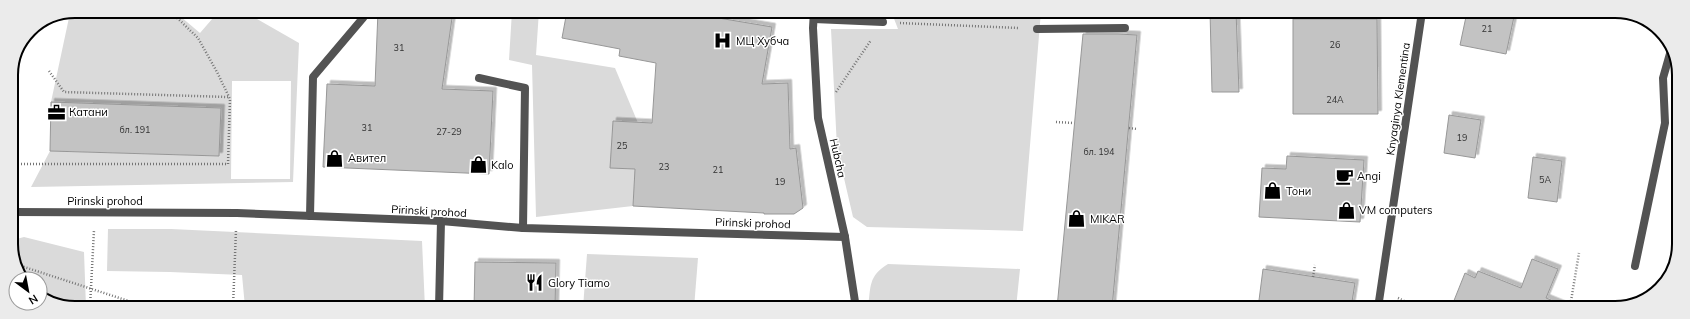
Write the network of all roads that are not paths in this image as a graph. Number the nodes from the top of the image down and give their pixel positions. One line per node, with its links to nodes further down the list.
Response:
1 (363, 18): 11 (street)
2 (814, 18): 14 (street, Hubcha)
3 (844, 18): 5 (street)
4 (1421, 18): 18 (street, Knyaginya Klementina)
5 (884, 22)
6 (1125, 28): 7 (street)
7 (1037, 29)
8 (1669, 57): 15 (street)
9 (479, 78): 13 (street)
10 (18, 212): 11 (street, Pirinski prohod)
11 (310, 216): 12 (street, Pirinski prohod)
12 (441, 222): 13 (street, Pirinski prohod); 16 (street)
13 (523, 228): 14 (street, Pirinski prohod)
14 (845, 237): 17 (street, Hubcha)
15 (1635, 266)
16 (439, 301)
17 (855, 301)
18 (1379, 301)

